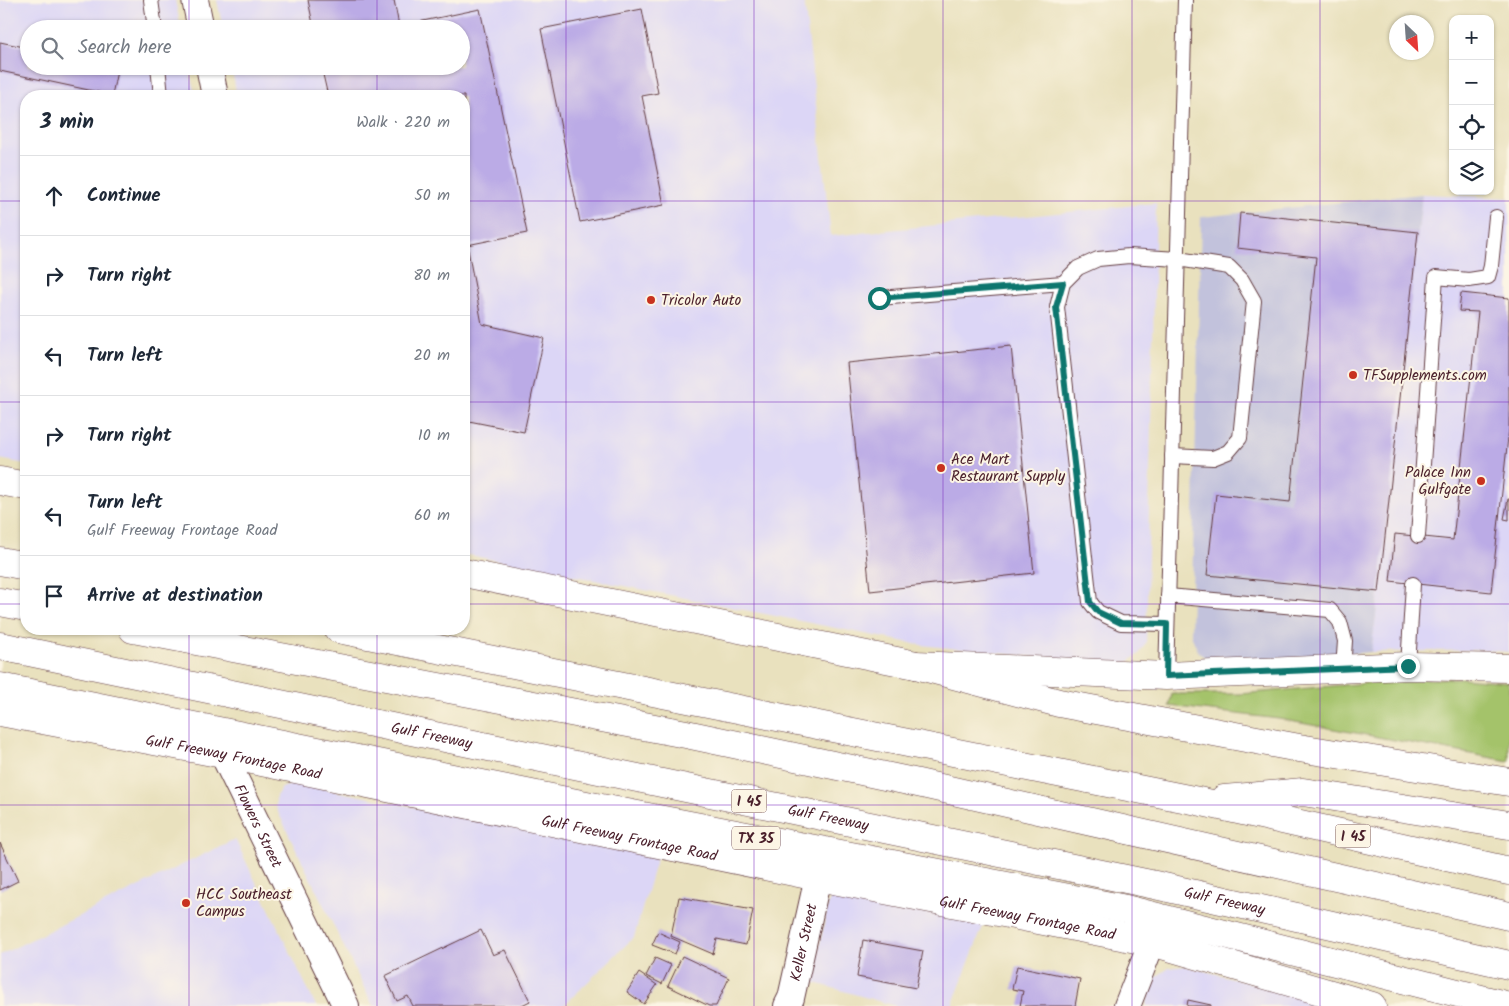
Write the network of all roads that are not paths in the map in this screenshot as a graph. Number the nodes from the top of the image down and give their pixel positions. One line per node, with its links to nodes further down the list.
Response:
1 (151, 0): 4 (lane)
2 (195, 0): 5 (street)
3 (1185, 0): 11 (lane)
4 (154, 20)
5 (199, 20)
6 (159, 75): 8 (lane)
7 (211, 75): 9 (street)
8 (160, 90)
9 (214, 90)
10 (1496, 217): 17 (lane)
11 (1178, 259): 12 (lane); 14 (lane); 14 (lane)
12 (1063, 283): 13 (lane); 25 (lane)
13 (879, 298)
14 (1172, 456): 22 (lane)
15 (0, 481): 16 (main road)
16 (20, 485)
17 (1418, 536)
18 (0, 561): 19 (main road)
19 (20, 565)
20 (470, 574): 29 (main road)
21 (1413, 584): 30 (lane)
22 (1168, 596): 25 (lane); 32 (lane)
23 (0, 602): 24 (main road)
24 (20, 606)
25 (1167, 624): 33 (lane)
26 (165, 635): 42 (main road)
27 (368, 635): 38 (main road, I 45)
28 (0, 646): 44 (main road, Gulf Freeway / I 45)
29 (916, 665): 33 (main road); 37 (main road)
30 (1408, 666): 31 (main road); 32 (main road)
31 (1509, 668)
32 (1343, 669): 33 (main road)
33 (1166, 676)
34 (0, 687): 49 (main road, TX 35)
35 (0, 712): 36 (main road, Gulf Freeway Frontage Road)
36 (223, 754): 41 (main road, Gulf Freeway Frontage Road); 45 (street, Flowers Street)
37 (1509, 782)
38 (1198, 801): 39 (main road); 40 (main road, I 45)
39 (1509, 826)
40 (1509, 871)
41 (818, 877): 43 (main road, Gulf Freeway Frontage Road); 46 (street, Keller Street)
42 (1509, 916)
43 (1152, 942): 47 (street); 48 (main road, Gulf Freeway Frontage Road)
44 (1505, 966)
45 (346, 1006)
46 (787, 1006)
47 (1127, 1006)
48 (1372, 1006)
49 (1509, 1006)

